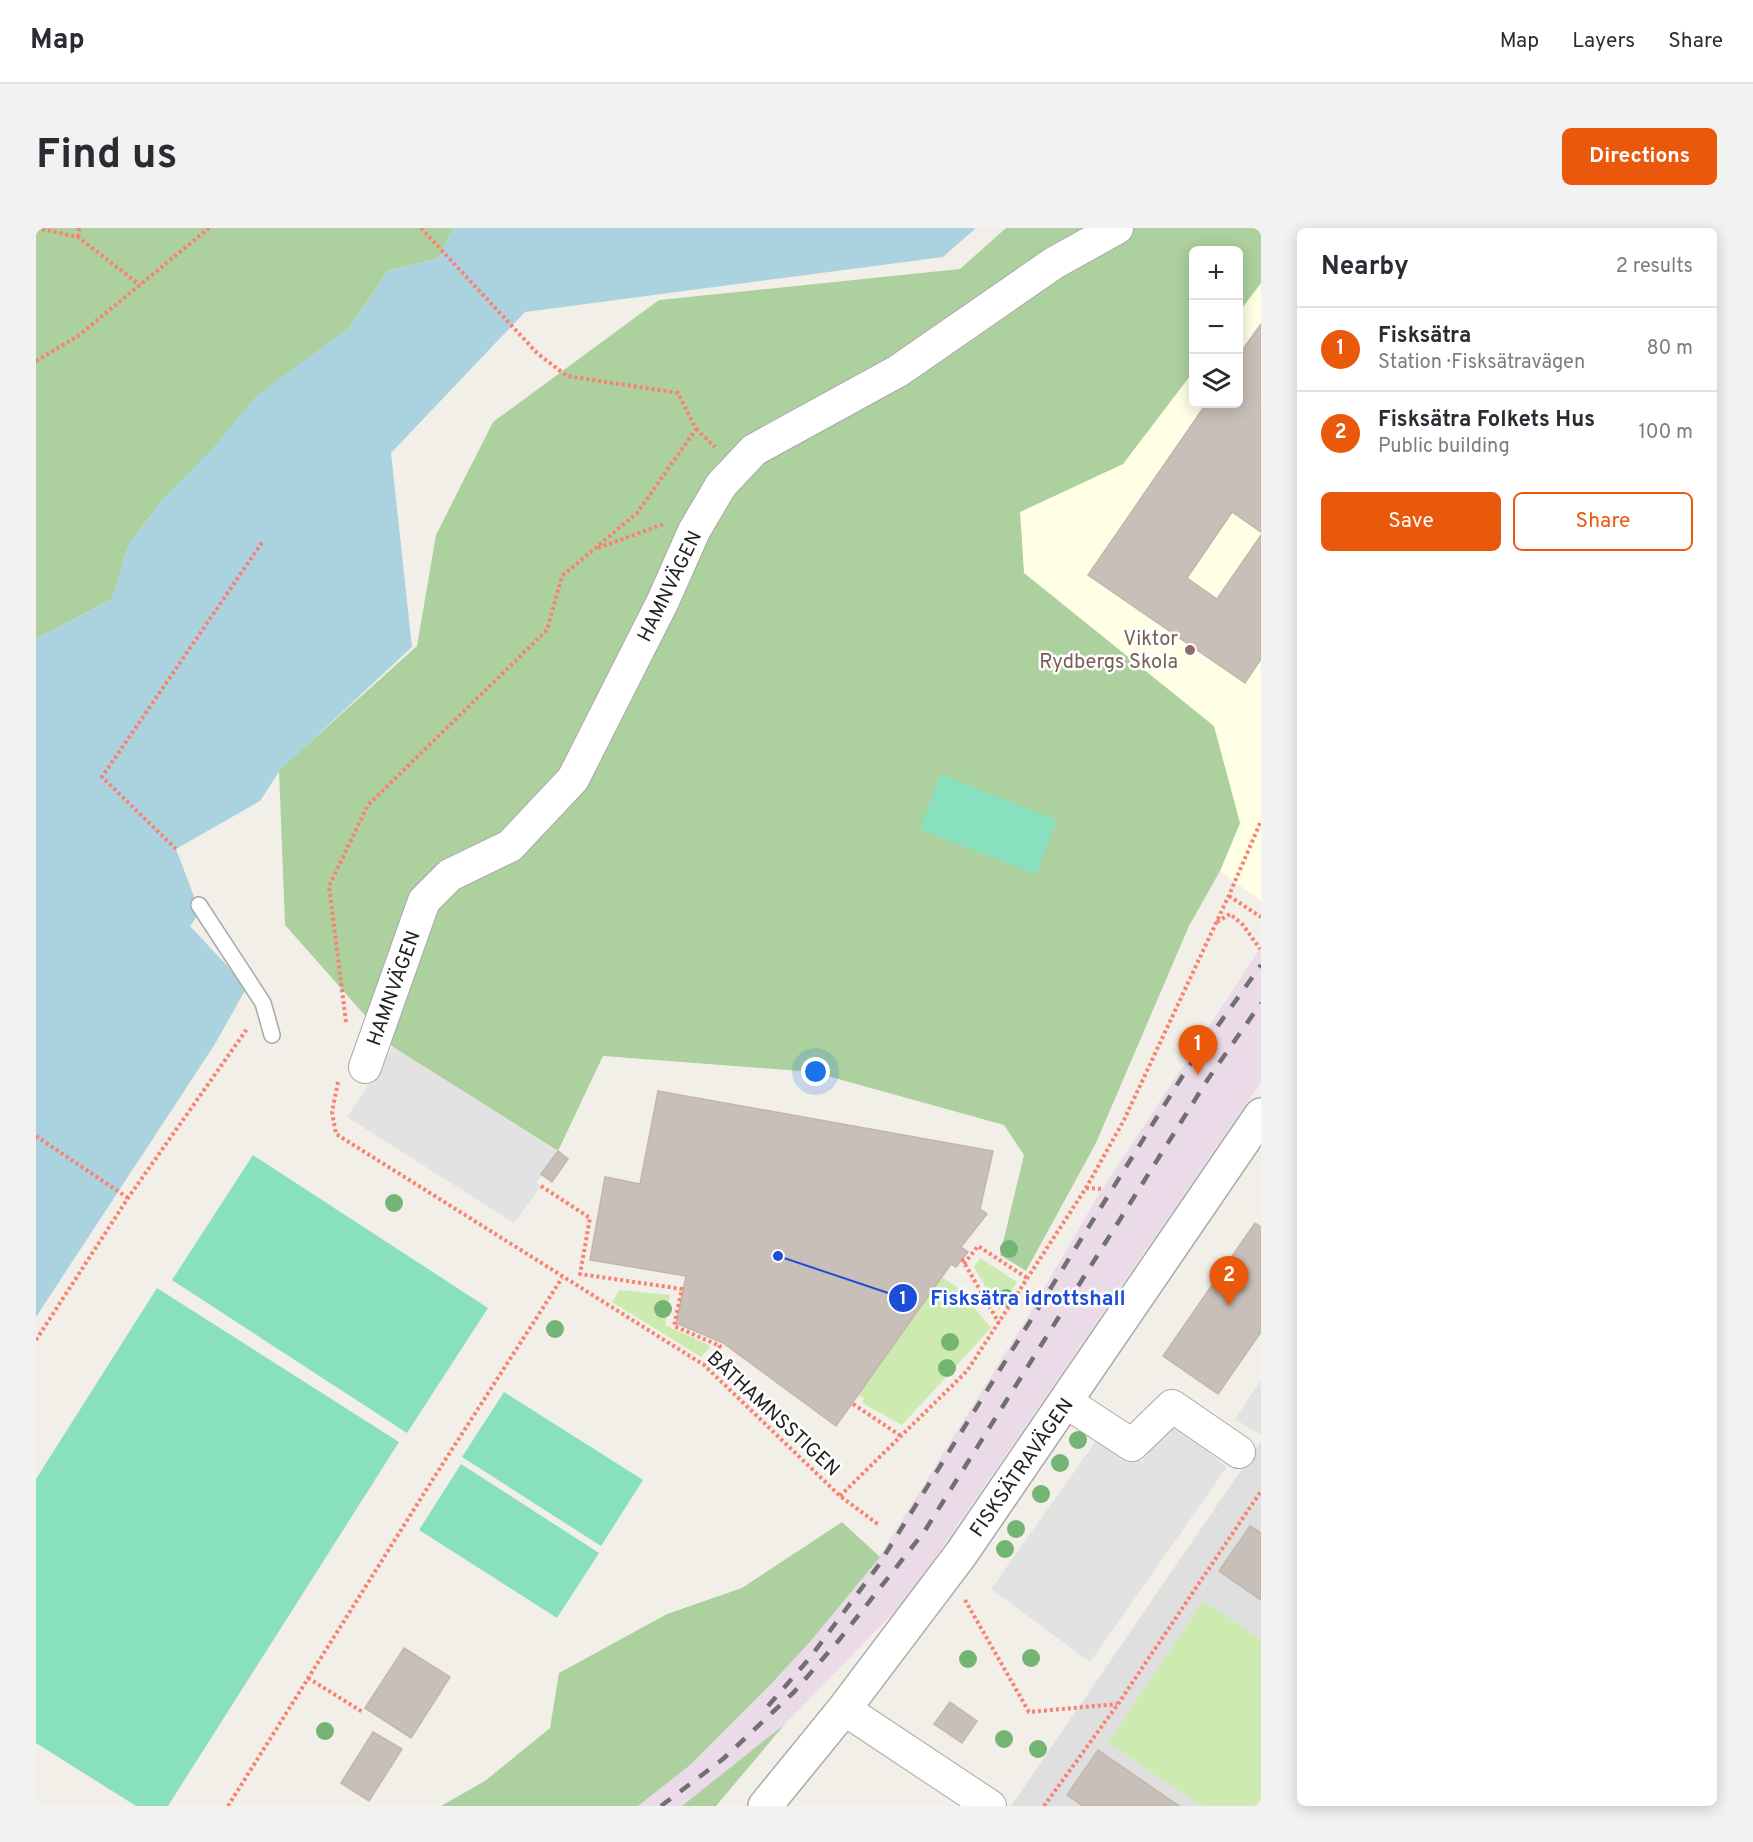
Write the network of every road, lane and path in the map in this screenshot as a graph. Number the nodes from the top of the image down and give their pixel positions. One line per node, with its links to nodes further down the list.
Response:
1 (36, 228): 6 (path)
2 (79, 228): 6 (path)
3 (209, 228): 7 (path)
4 (1117, 228): 9 (street, HAMNVÄGEN)
5 (422, 229): 11 (path)
6 (78, 237): 7 (path)
7 (140, 285): 8 (path)
8 (36, 361)
9 (705, 513): 11 (path); 22 (street, HAMNVÄGEN)
10 (263, 541): 13 (path)
11 (594, 549): 20 (path)
12 (1261, 821): 14 (path)
13 (176, 849)
14 (1229, 896): 16 (path); 17 (path)
15 (199, 904): 21 (lane)
16 (1261, 917)
17 (1216, 923): 18 (path); 26 (path)
18 (1260, 949)
19 (253, 1022): 28 (path)
20 (348, 1033)
21 (272, 1035)
22 (352, 1070): 29 (path, BÅTHAMNSSTIGEN)
23 (1261, 1115): 34 (street, FISKSÄTRAVÄGEN)
24 (36, 1136): 28 (path)
25 (541, 1186): 33 (path)
26 (1086, 1188): 27 (path); 30 (path)
27 (1103, 1189)
28 (128, 1198): 32 (path)
29 (562, 1278): 33 (path, BÅTHAMNSSTIGEN); 42 (path)
30 (1027, 1278): 31 (path); 31 (path)
31 (999, 1323): 36 (path)
32 (37, 1337)
33 (704, 1365): 39 (path, BÅTHAMNSSTIGEN)
34 (1066, 1402): 37 (street); 44 (street, FISKSÄTRAVÄGEN)
35 (853, 1404): 36 (path)
36 (901, 1436): 39 (path)
37 (1239, 1452)
38 (1261, 1491): 43 (path)
39 (840, 1496): 40 (path, BÅTHAMNSSTIGEN)
40 (879, 1525)
41 (963, 1595): 43 (path)
42 (308, 1678): 45 (path); 46 (path)
43 (1118, 1704): 49 (path)
44 (844, 1709): 47 (street, FISKSÄTRAVÄGEN); 48 (street)
45 (363, 1713)
46 (228, 1806)
47 (765, 1806)
48 (990, 1806)
49 (1044, 1806)

